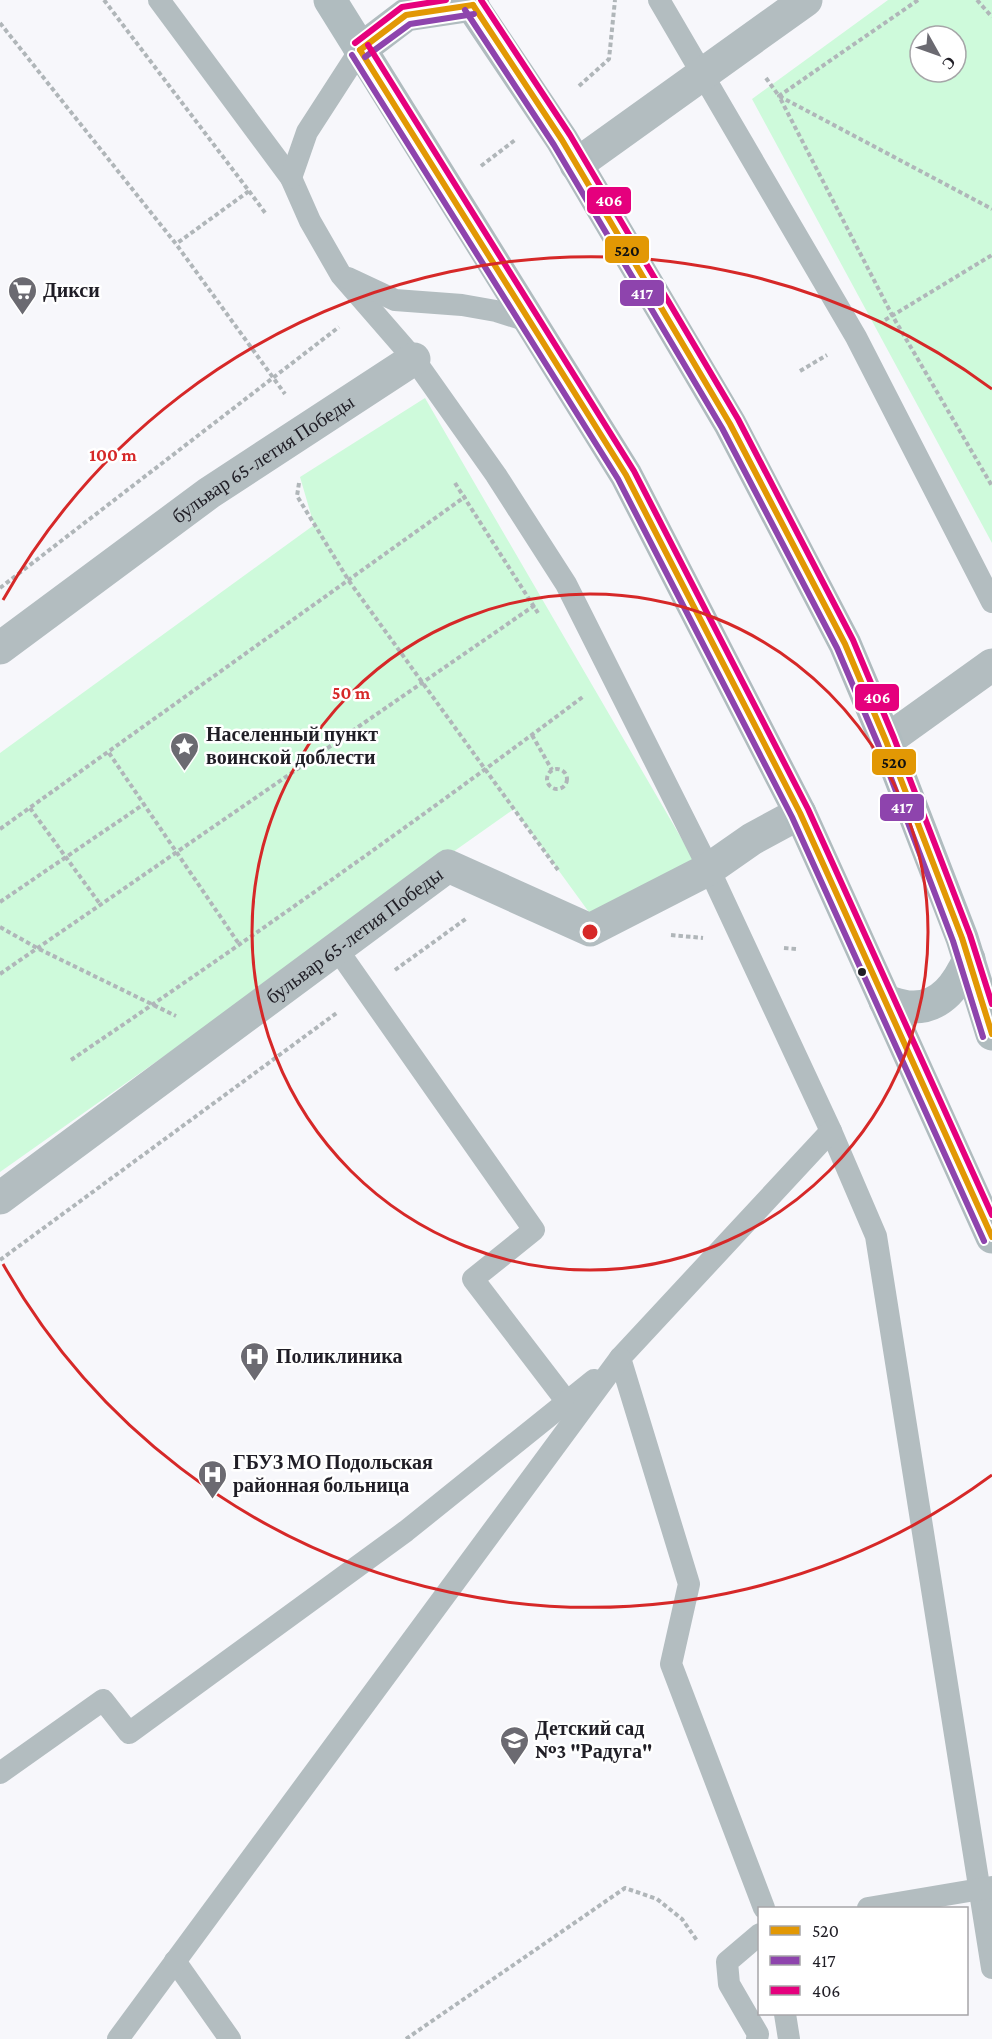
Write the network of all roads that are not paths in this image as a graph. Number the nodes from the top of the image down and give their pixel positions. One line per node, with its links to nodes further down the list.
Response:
1 (159, 0): 9 (lane)
2 (330, 0): 6 (main road)
3 (659, 0): 7 (lane)
4 (806, 0): 7 (street)
5 (470, 2): 6 (main road); 8 (main road)
6 (360, 50): 9 (lane); 11 (main road)
7 (703, 76): 8 (street); 13 (lane)
8 (576, 165): 16 (main road)
9 (291, 178): 10 (lane)
10 (341, 275): 11 (lane); 12 (lane)
11 (531, 322): 17 (main road)
12 (414, 359): 14 (street, бульвар 65-летия Победы); 18 (lane)
13 (992, 602)
14 (0, 648)
15 (992, 665): 16 (street)
16 (886, 741): 20 (main road)
17 (800, 813): 18 (street, бульвар 65-летия Победы); 21 (main road)
18 (709, 868): 19 (street, бульвар 65-летия Победы); 23 (lane)
19 (337, 949): 24 (street, бульвар 65-летия Победы); 27 (lane)
20 (969, 959): 21 (main road); 22 (main road)
21 (885, 1001): 25 (main road)
22 (992, 1034)
23 (831, 1131): 26 (lane); 29 (lane)
24 (0, 1197)
25 (992, 1236)
26 (620, 1358): 27 (lane); 30 (lane); 33 (lane)
27 (567, 1402): 28 (lane)
28 (0, 1773)
29 (986, 1889): 31 (lane); 34 (lane)
30 (764, 1907)
31 (874, 1907)
32 (758, 1935): 38 (lane)
33 (175, 1961): 36 (lane); 37 (lane)
34 (992, 1968)
35 (785, 2015): 39 (lane)
36 (118, 2039)
37 (230, 2039)
38 (757, 2039)
39 (789, 2039)

